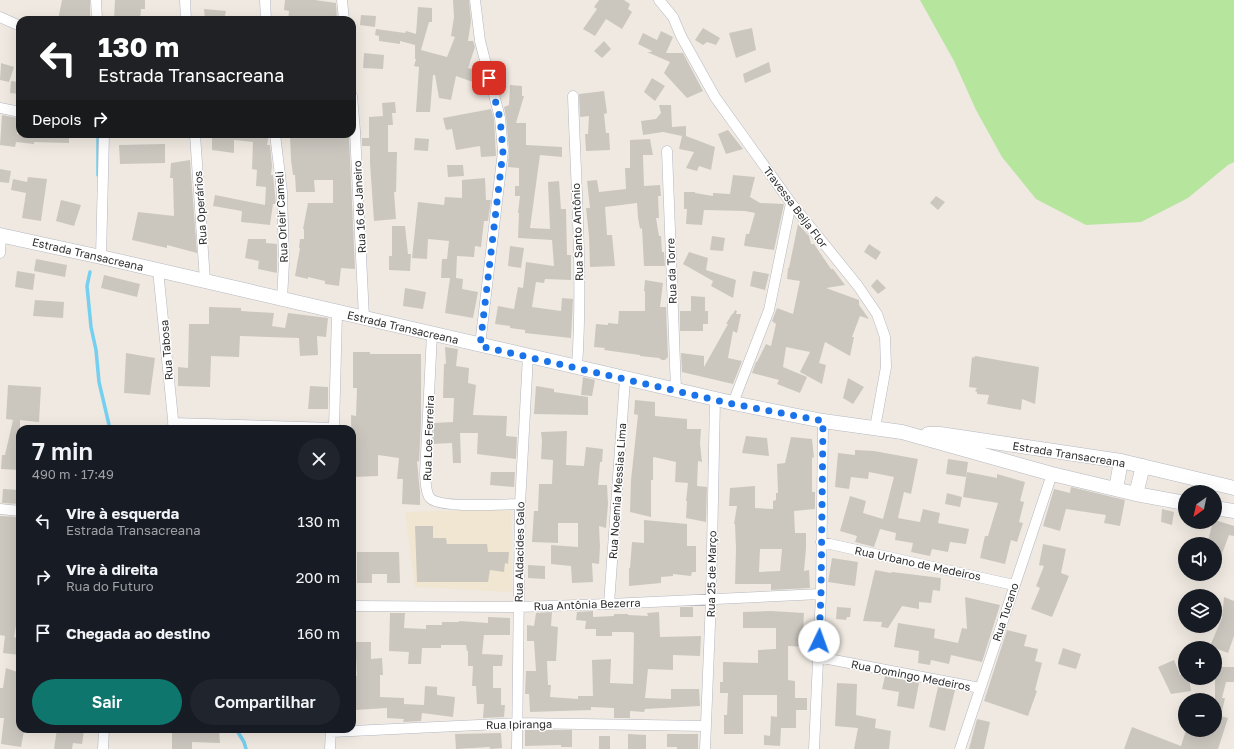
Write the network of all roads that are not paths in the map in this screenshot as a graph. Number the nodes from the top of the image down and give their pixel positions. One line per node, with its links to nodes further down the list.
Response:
1 (96, 0): 7 (street)
2 (185, 0): 8 (street)
3 (264, 0): 9 (street)
4 (342, 0): 10 (street)
5 (475, 0): 31 (street)
6 (659, 0): 21 (street, Travessa Beija Flor)
7 (97, 16)
8 (186, 16)
9 (266, 16)
10 (344, 16)
11 (0, 17): 12 (street)
12 (16, 24)
13 (573, 96): 33 (street, Rua Santo Antônio)
14 (0, 108): 15 (street)
15 (16, 111)
16 (104, 138): 24 (street)
17 (195, 138): 26 (street, Rua Operários)
18 (275, 138): 27 (street, Rua Orleir Cameli)
19 (355, 138): 29 (street, Rua 16 de Janeiro)
20 (667, 151): 35 (street, Rua da Torre)
21 (791, 203): 37 (street); 41 (street, Travessa Beija Flor)
22 (1, 235): 23 (street); 24 (street, Estrada Transacreana)
23 (0, 253)
24 (101, 257): 25 (street, Estrada Transacreana)
25 (158, 270): 26 (street, Estrada Transacreana); 39 (street, Rua Tabosa)
26 (205, 281): 27 (street, Estrada Transacreana)
27 (282, 299): 28 (street, Estrada Transacreana)
28 (337, 312): 29 (street, Estrada Transacreana); 40 (street)
29 (364, 318): 30 (street, Estrada Transacreana)
30 (432, 334): 31 (street, Estrada Transacreana); 50 (street, Rua Loe Ferreira)
31 (480, 346): 32 (street, Estrada Transacreana)
32 (528, 356): 33 (street, Estrada Transacreana); 50 (street, Rua Aldacides Galo)
33 (577, 367): 34 (street, Estrada Transacreana)
34 (625, 379): 35 (street, Estrada Transacreana); 59 (street, Rua Noemia Messias Lima)
35 (676, 390): 36 (street, Estrada Transacreana)
36 (715, 399): 37 (street, Estrada Transacreana); 58 (street, Rua 25 de Março)
37 (733, 404): 38 (street, Estrada Transacreana)
38 (823, 421): 41 (street, Estrada Transacreana); 55 (street)
39 (173, 425)
40 (334, 425)
41 (875, 428): 42 (street, Estrada Transacreana)
42 (902, 432): 43 (street, Estrada Transacreana); 45 (street, Estrada Transacreana)
43 (1121, 461): 44 (street, Estrada Transacreana); 47 (street)
44 (1143, 466): 46 (street, Estrada Transacreana); 48 (street)
45 (1052, 474): 47 (street, Estrada Transacreana); 56 (street, Rua Tucano)
46 (1234, 488)
47 (1116, 489): 48 (street, Estrada Transacreana)
48 (1136, 494): 49 (street, Estrada Transacreana)
49 (1178, 502)
50 (520, 504): 61 (street, Rua Aldacides Galo)
51 (0, 509): 53 (street)
52 (1222, 509): 54 (street)
53 (16, 511)
54 (1234, 511)
55 (821, 542): 56 (street, Rua Urbano de Medeiros); 57 (street)
56 (1014, 585): 63 (street, Rua Tucano)
57 (821, 594): 58 (street, Rua Antônia Bezerra); 62 (street)
58 (710, 599): 59 (street, Rua Antônia Bezerra); 65 (street, Rua 25 de Março)
59 (609, 604): 61 (street, Rua Antônia Bezerra)
60 (356, 606): 61 (street, Rua Antônia Bezerra)
61 (518, 607): 64 (street, Rua Aldacides Galo)
62 (818, 657): 63 (street, Rua Domingo Medeiros); 73 (street)
63 (980, 688): 74 (street, Rua Tucano)
64 (518, 723): 65 (street, Rua Ipiranga); 66 (street, Rua Ipiranga); 71 (street, Rua Aldacides Galo)
65 (706, 726): 72 (street, Rua 25 de Março)
66 (356, 730)
67 (104, 733): 69 (street)
68 (331, 733): 70 (street)
69 (103, 749)
70 (330, 749)
71 (517, 749)
72 (707, 749)
73 (814, 749)
74 (960, 749)

